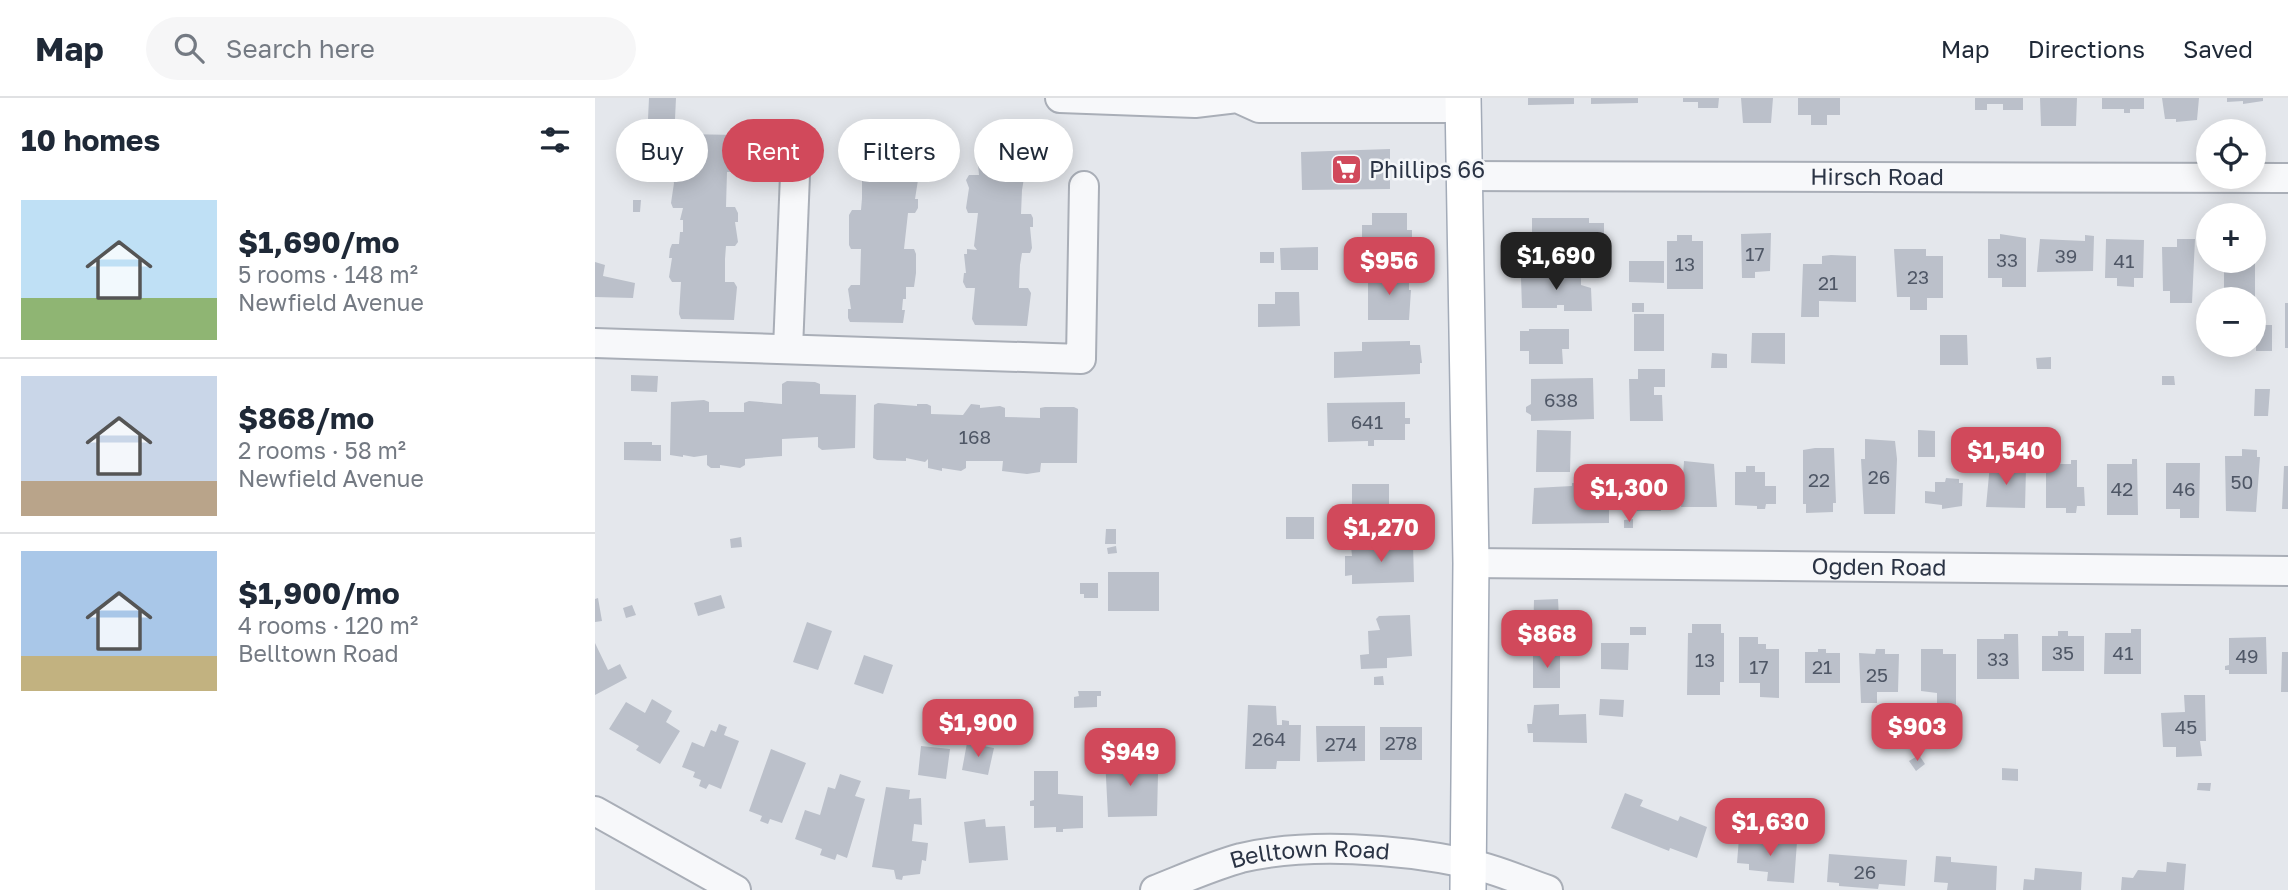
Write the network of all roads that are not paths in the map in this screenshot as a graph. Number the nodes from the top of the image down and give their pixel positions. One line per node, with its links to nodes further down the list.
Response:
1 (1060, 98): 2 (street)
2 (1237, 98): 3 (street)
3 (1297, 103): 4 (street)
4 (1333, 103): 5 (street)
5 (1361, 103): 6 (street)
6 (1405, 103): 7 (street)
7 (1463, 103): 8 (main road)
8 (1466, 176): 9 (street, Hirsch Road); 14 (main road)
9 (2288, 178)
10 (795, 182): 13 (street)
11 (1084, 186): 13 (street)
12 (595, 343): 13 (street)
13 (788, 349)
14 (1471, 563): 15 (street, Ogden Road); 17 (main road)
15 (2288, 571)
16 (595, 811): 18 (street)
17 (1468, 876): 19 (street, Belltown Road); 20 (street, Belltown Road)
18 (736, 890)
19 (1155, 890)
20 (1548, 890)

